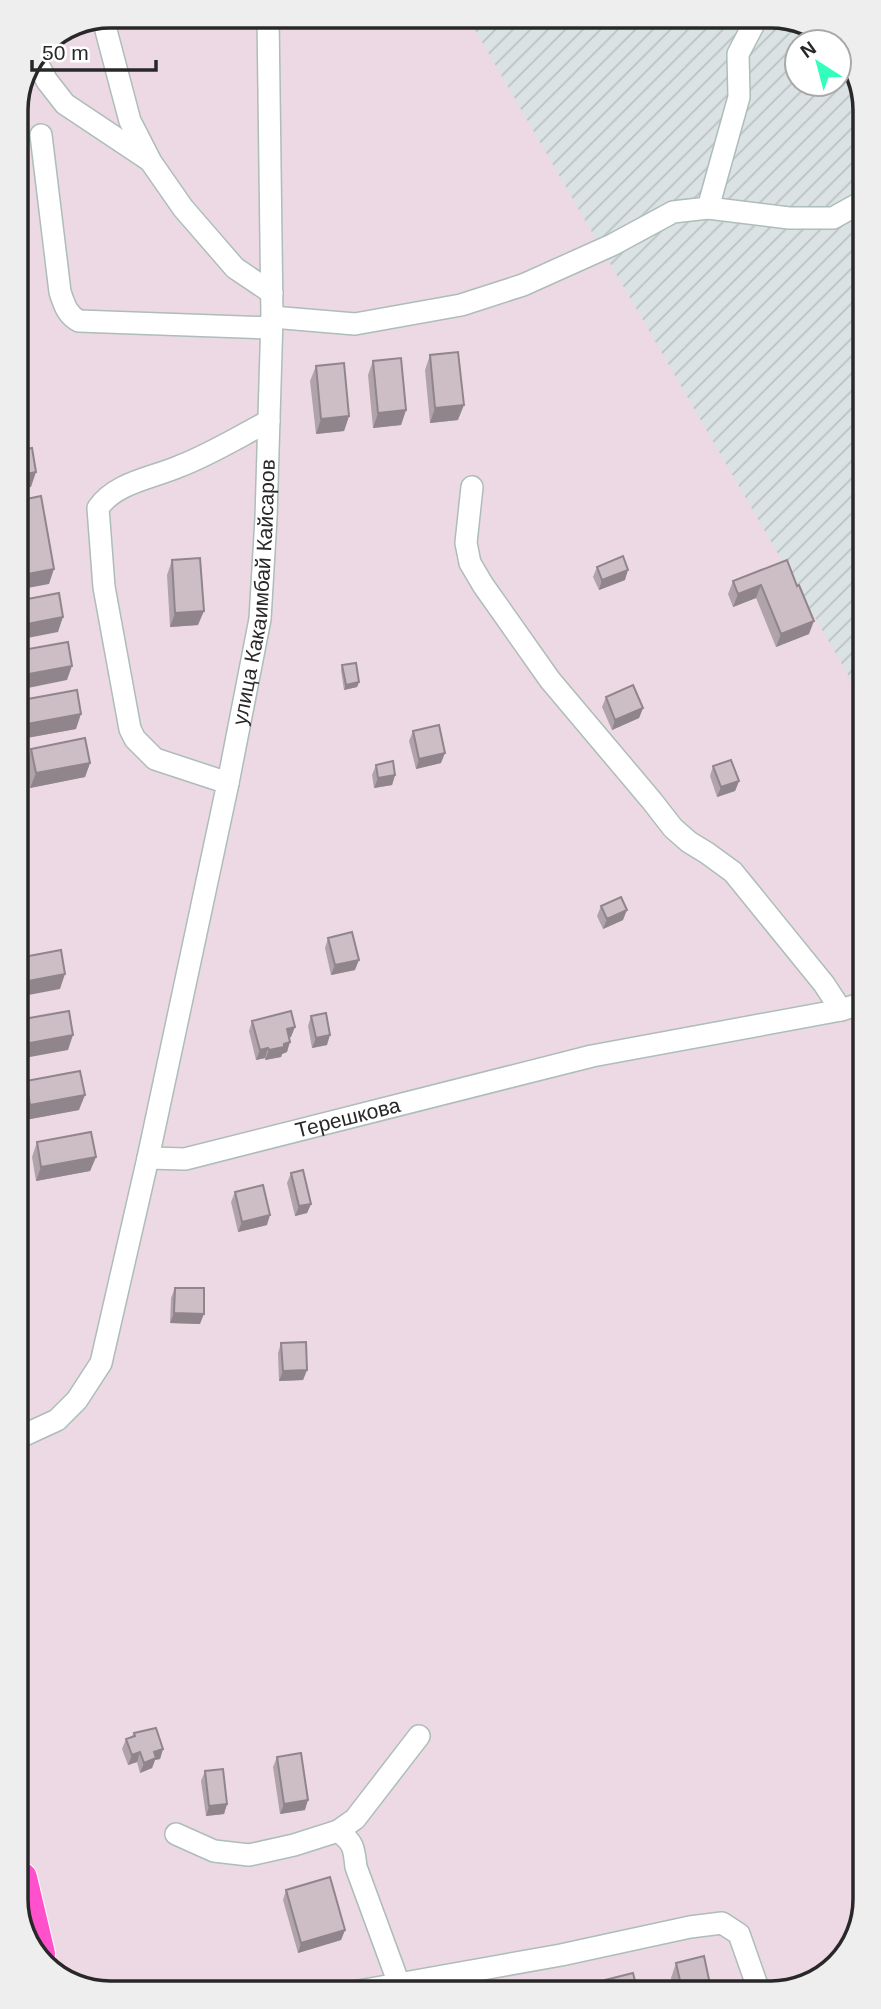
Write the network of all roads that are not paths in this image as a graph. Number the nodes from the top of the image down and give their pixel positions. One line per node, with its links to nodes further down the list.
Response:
1 (268, 28): 9 (street, улица Какаимбай Кайсаров)
2 (752, 28): 8 (street)
3 (106, 29): 6 (street)
4 (40, 68): 6 (street)
5 (41, 135): 10 (street)
6 (150, 162): 9 (street)
7 (853, 207): 8 (street)
8 (708, 208): 10 (street)
9 (272, 293): 10 (street, улица Какаимбай Кайсаров)
10 (272, 323): 11 (street, улица Какаимбай Кайсаров)
11 (269, 421): 13 (street, улица Какаимбай Кайсаров); 13 (street)
12 (472, 487): 15 (street)
13 (228, 783): 16 (street, улица Какаимбай Кайсаров)
14 (853, 1006): 15 (street, Терешкова)
15 (841, 1010): 16 (street, Терешкова)
16 (148, 1158): 17 (street)
17 (28, 1433)
18 (419, 1735): 19 (street)
19 (338, 1831): 20 (street); 21 (street)
20 (176, 1834)
21 (398, 1981)
22 (416, 1981): 23 (street)
23 (755, 1981)

